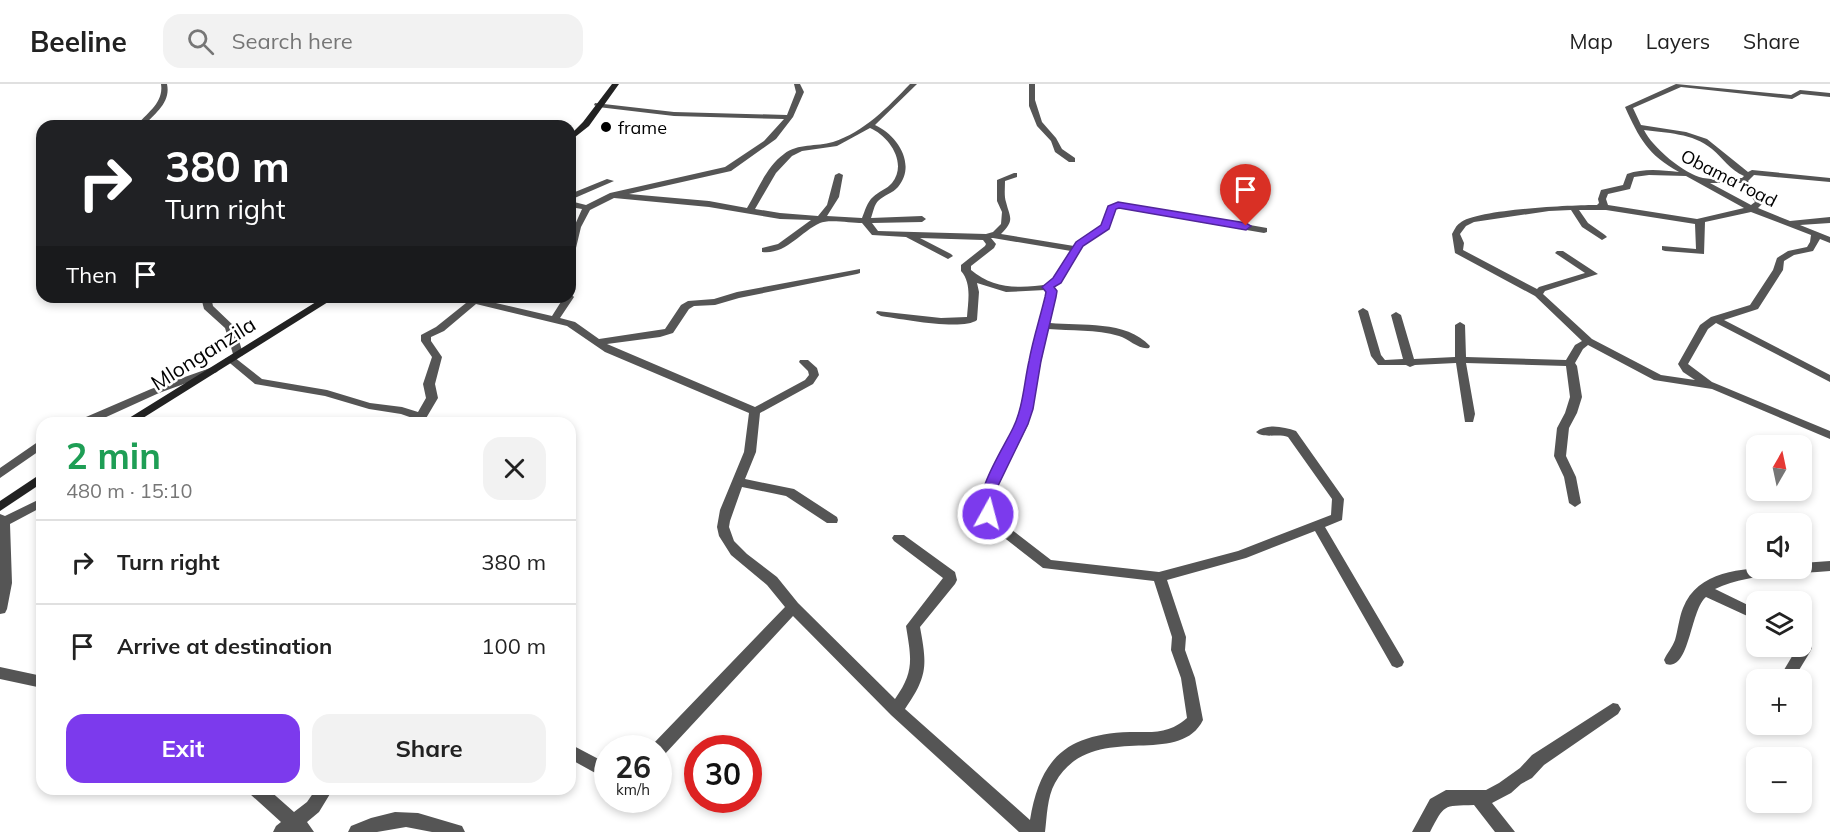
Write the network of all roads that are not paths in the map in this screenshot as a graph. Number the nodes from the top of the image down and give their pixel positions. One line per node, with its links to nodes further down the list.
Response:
1 (164, 84): 12 (street)
2 (616, 84): 10 (street)
3 (797, 84): 11 (street)
4 (914, 84): 13 (street)
5 (1032, 84): 16 (street)
6 (1681, 84): 8 (street); 14 (street)
7 (1787, 87): 8 (street)
8 (1794, 95): 9 (street)
9 (1830, 95)
10 (598, 105): 11 (street); 15 (street)
11 (789, 117): 25 (street)
12 (146, 120)
13 (870, 125): 30 (street); 35 (street)
14 (1638, 127): 19 (street, Obama road); 20 (street)
15 (576, 133)
16 (1072, 160)
17 (839, 174): 32 (street)
18 (1014, 175): 42 (street)
19 (1687, 175): 21 (street, Obama road); 28 (street)
20 (1746, 178): 21 (street); 22 (street); 31 (street)
21 (1698, 180): 31 (street, Obama road)
22 (1830, 180)
23 (610, 181): 24 (street)
24 (576, 195)
25 (613, 195): 29 (street); 30 (street)
26 (576, 205): 29 (street)
27 (1573, 207): 28 (street); 43 (street); 53 (street)
28 (1599, 207): 36 (street)
29 (587, 208): 39 (street)
30 (750, 210): 32 (street)
31 (1752, 210): 36 (street); 37 (street, Obama road)
32 (822, 218): 35 (street); 47 (street)
33 (922, 219): 35 (street)
34 (1830, 220): 37 (street)
35 (866, 221): 41 (street)
36 (1699, 222): 45 (street)
37 (1791, 223): 40 (street, Obama road)
38 (1264, 230): 46 (street)
39 (576, 231)
40 (1815, 234): 44 (street, Obama road); 63 (street)
41 (909, 235): 42 (street); 49 (street)
42 (989, 236): 46 (street); 51 (street)
43 (1602, 237)
44 (1830, 240)
45 (1665, 248)
46 (1076, 249): 52 (street)
47 (765, 250)
48 (1560, 253): 53 (street)
49 (948, 256)
50 (857, 271): 67 (street)
51 (970, 276): 52 (street); 60 (street)
52 (1048, 287): 65 (street)
53 (1538, 294): 66 (street)
54 (207, 303): 69 (street)
55 (321, 303): 69 (street, Mlonganzila)
56 (471, 303): 81 (street)
57 (483, 303): 62 (street)
58 (565, 303): 62 (street)
59 (1363, 311): 73 (street)
60 (881, 313)
61 (1396, 315): 73 (street)
62 (555, 319): 67 (street)
63 (1715, 319): 75 (street); 76 (street)
64 (1460, 325): 70 (street)
65 (1045, 326): 68 (street); 99 (street)
66 (1588, 341): 72 (street); 76 (street)
67 (598, 342): 77 (street)
68 (1145, 346)
69 (234, 356): 74 (street, Mlonganzila); 80 (street)
70 (1460, 360): 72 (street); 73 (street); 82 (street)
71 (804, 362): 77 (street)
72 (1569, 363): 90 (street)
73 (1410, 364)
74 (213, 370): 78 (street); 79 (street, Mlonganzila)
75 (1830, 379)
76 (1709, 385): 84 (street)
77 (755, 411): 88 (street)
78 (96, 417)
79 (137, 417)
80 (421, 417)
81 (421, 417)
82 (1469, 419)
83 (1262, 432): 94 (street)
84 (1829, 432)
85 (36, 447): 86 (street)
86 (0, 474)
87 (36, 481): 89 (street)
88 (738, 482): 93 (street); 101 (street)
89 (3, 501)
90 (1575, 503)
91 (36, 505): 92 (street)
92 (2, 520): 102 (street)
93 (832, 520)
94 (1318, 525): 99 (street); 105 (street)
95 (899, 538): 109 (street)
96 (1830, 566): 97 (street)
97 (1812, 567)
98 (1746, 575): 100 (street)
99 (1159, 577): 121 (street)
100 (1704, 590): 103 (street); 104 (street)
101 (793, 608): 109 (street); 110 (street)
102 (0, 609)
103 (1746, 610)
104 (1671, 660)
105 (1397, 662)
106 (0, 673): 107 (street)
107 (36, 679)
108 (1613, 709): 115 (street)
109 (896, 710): 120 (street)
110 (672, 735)
111 (576, 754): 112 (street)
112 (594, 765)
113 (262, 795): 117 (street)
114 (321, 795): 117 (street)
115 (1479, 799): 122 (street); 123 (street)
116 (400, 826): 118 (street); 119 (street)
117 (293, 828)
118 (357, 832)
119 (456, 832)
120 (1031, 832)
121 (1036, 832)
122 (1420, 832)
123 (1506, 832)

